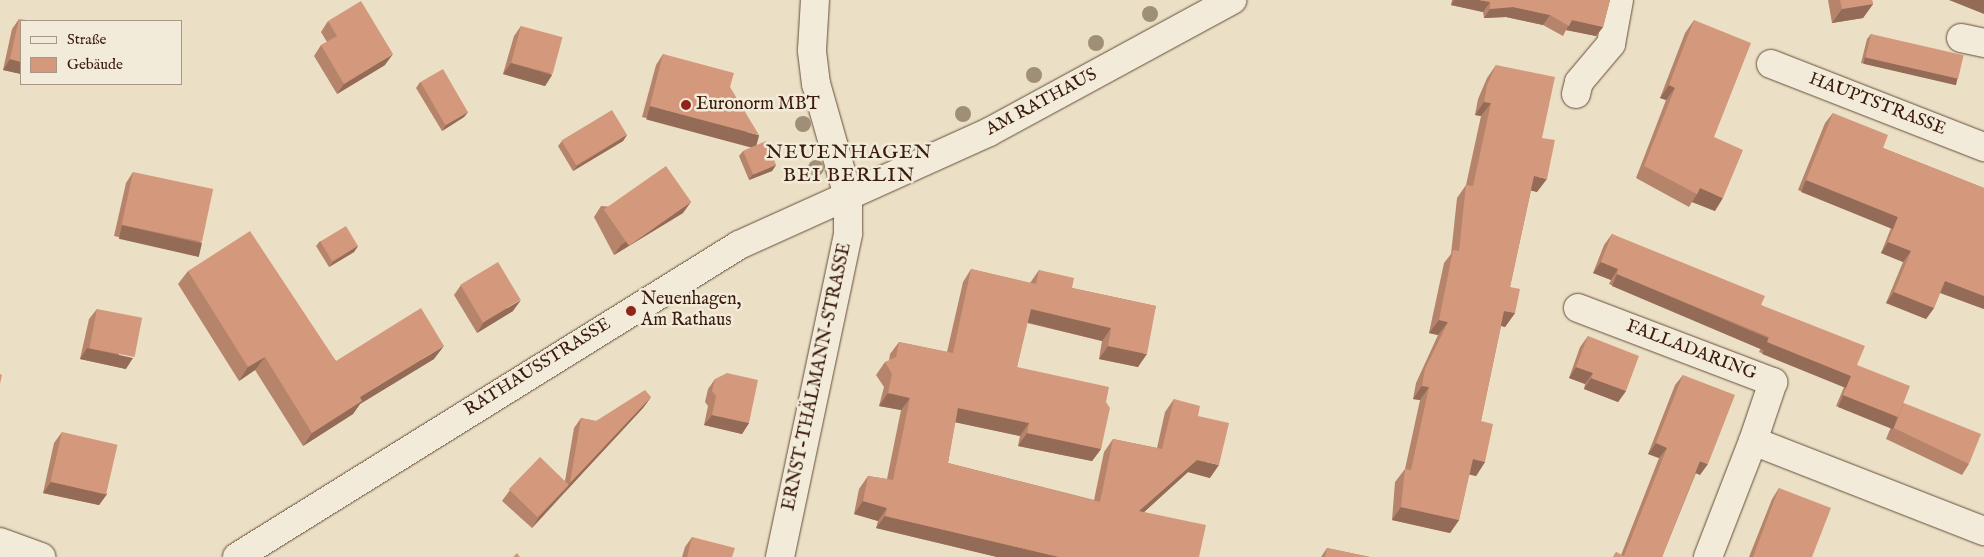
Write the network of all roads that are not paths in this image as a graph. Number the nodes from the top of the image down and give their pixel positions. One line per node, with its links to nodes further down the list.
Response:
1 (816, 0): 7 (street, ERNST-THÄLMANN-STRASSE)
2 (1232, 0): 7 (street, AM RATHAUS)
3 (1619, 0): 5 (street)
4 (1771, 64): 6 (street, HAUPTSTRASSE)
5 (1576, 94)
6 (1984, 147)
7 (848, 196): 13 (street, RATHAUSSTRASSE); 14 (street, ERNST-THÄLMANN-STRASSE)
8 (1578, 308): 9 (street, FALLADARING)
9 (1753, 441): 10 (street); 15 (street, FALLADARING)
10 (1984, 531)
11 (0, 542): 12 (street)
12 (40, 557)
13 (237, 557)
14 (780, 557)
15 (1708, 557)

